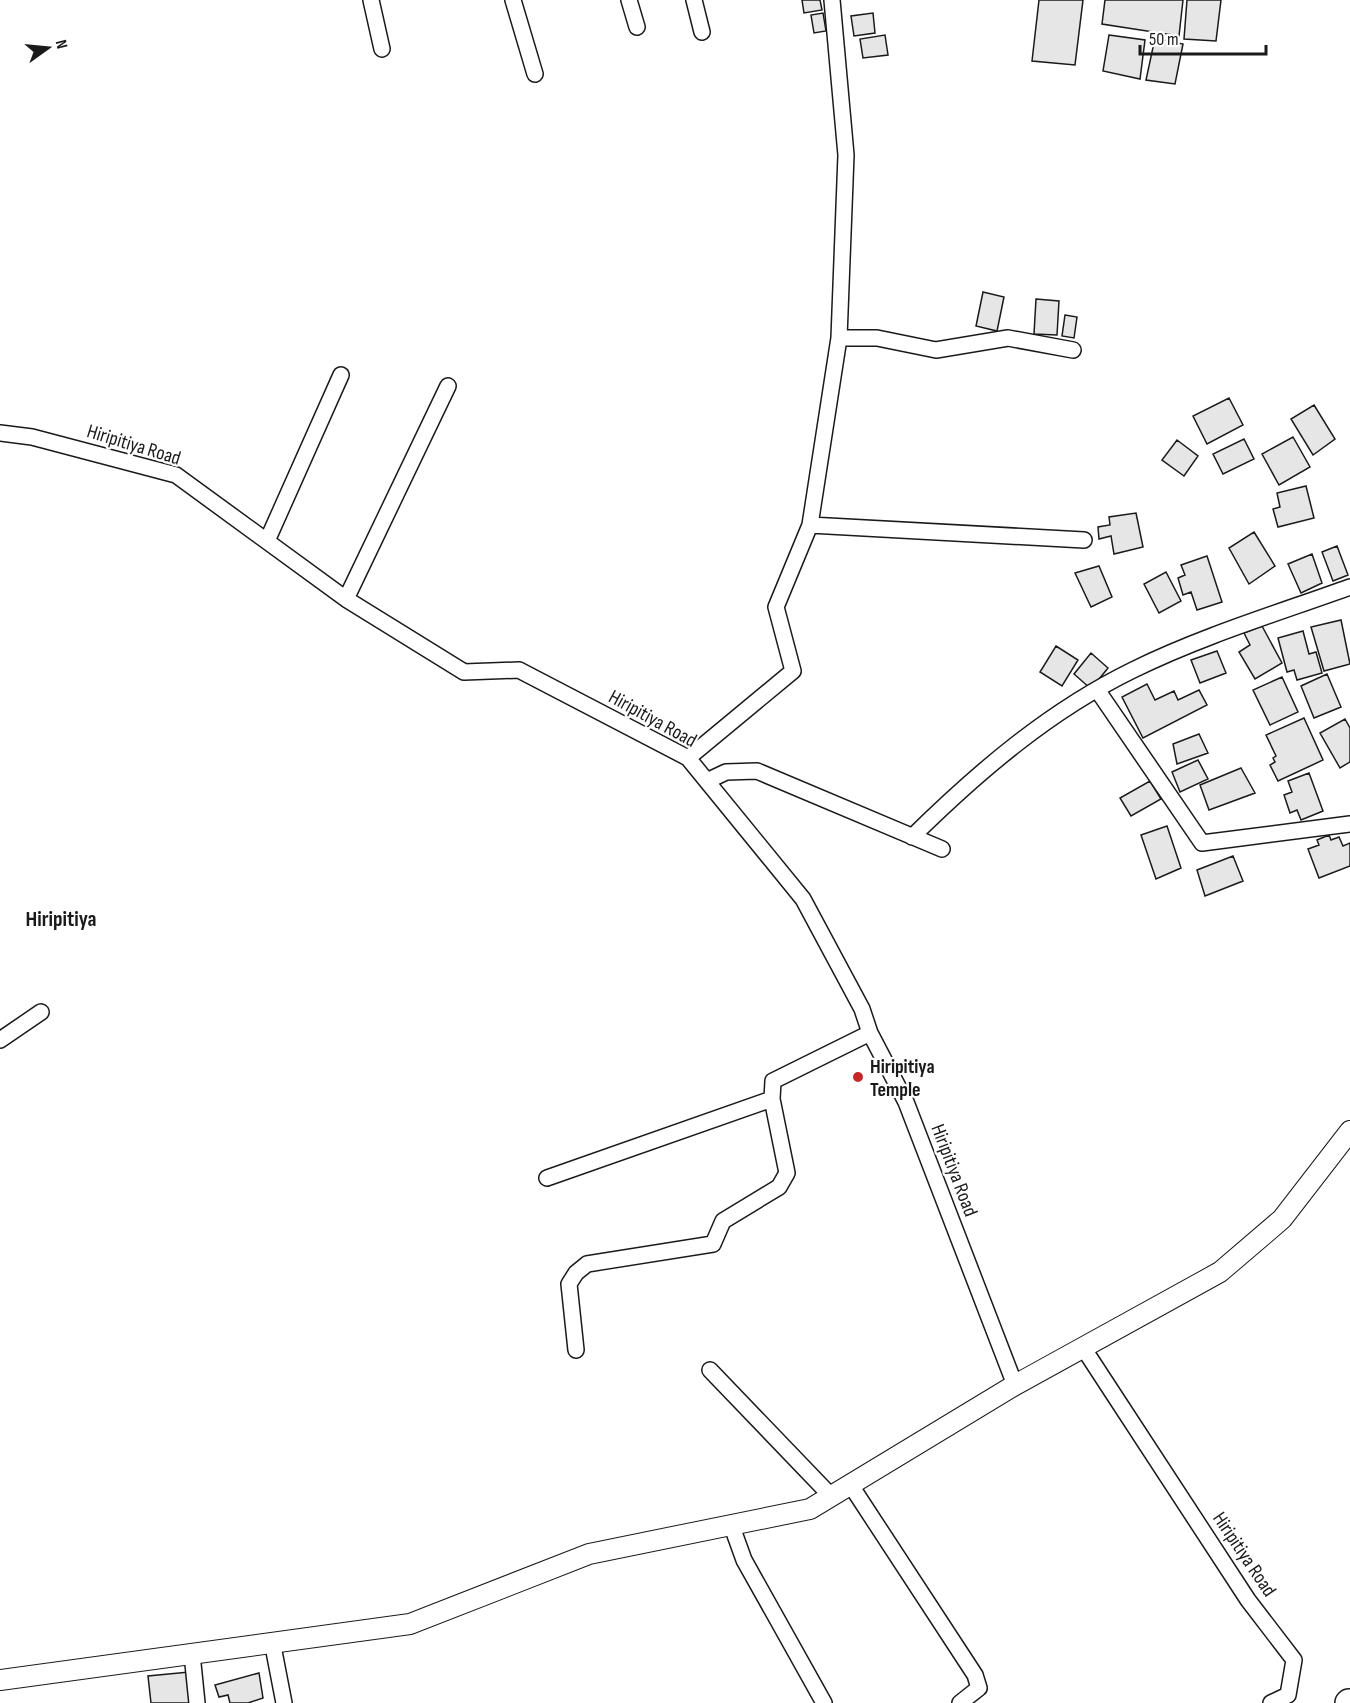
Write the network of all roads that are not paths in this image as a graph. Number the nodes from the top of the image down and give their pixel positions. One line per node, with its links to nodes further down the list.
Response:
1 (370, 0): 8 (street)
2 (513, 0): 9 (street)
3 (629, 0): 6 (street)
4 (694, 0): 7 (street)
5 (832, 0): 10 (street)
6 (637, 27)
7 (702, 32)
8 (382, 49)
9 (535, 75)
10 (839, 338): 11 (street); 15 (street)
11 (1073, 350)
12 (341, 375): 17 (street)
13 (448, 386): 19 (street)
14 (0, 433): 17 (street, Hiripitiya Road)
15 (810, 525): 16 (street); 21 (street)
16 (1084, 540)
17 (267, 541): 19 (street, Hiripitiya Road)
18 (1350, 587): 20 (street)
19 (346, 599): 21 (street, Hiripitiya Road)
20 (1098, 691): 23 (street); 24 (street)
21 (688, 758): 22 (street, Hiripitiya Road)
22 (707, 781): 24 (street); 27 (street, Hiripitiya Road)
23 (1350, 824)
24 (912, 837): 25 (street)
25 (942, 849)
26 (41, 1012): 28 (street)
27 (870, 1033): 29 (street); 35 (street, Hiripitiya Road)
28 (0, 1040)
29 (772, 1099): 31 (street); 33 (street)
30 (1350, 1131): 32 (street)
31 (548, 1178)
32 (1084, 1349): 35 (street); 46 (street, Hiripitiya Road)
33 (576, 1350)
34 (710, 1370): 37 (street)
35 (1014, 1385): 36 (street)
36 (850, 1484): 37 (street); 45 (street)
37 (831, 1496): 38 (street)
38 (731, 1524): 39 (street); 44 (street)
39 (272, 1641): 40 (street); 43 (street)
40 (192, 1654): 41 (street); 42 (street)
41 (0, 1680)
42 (197, 1703)
43 (284, 1703)
44 (824, 1703)
45 (960, 1703)
46 (1270, 1703)

